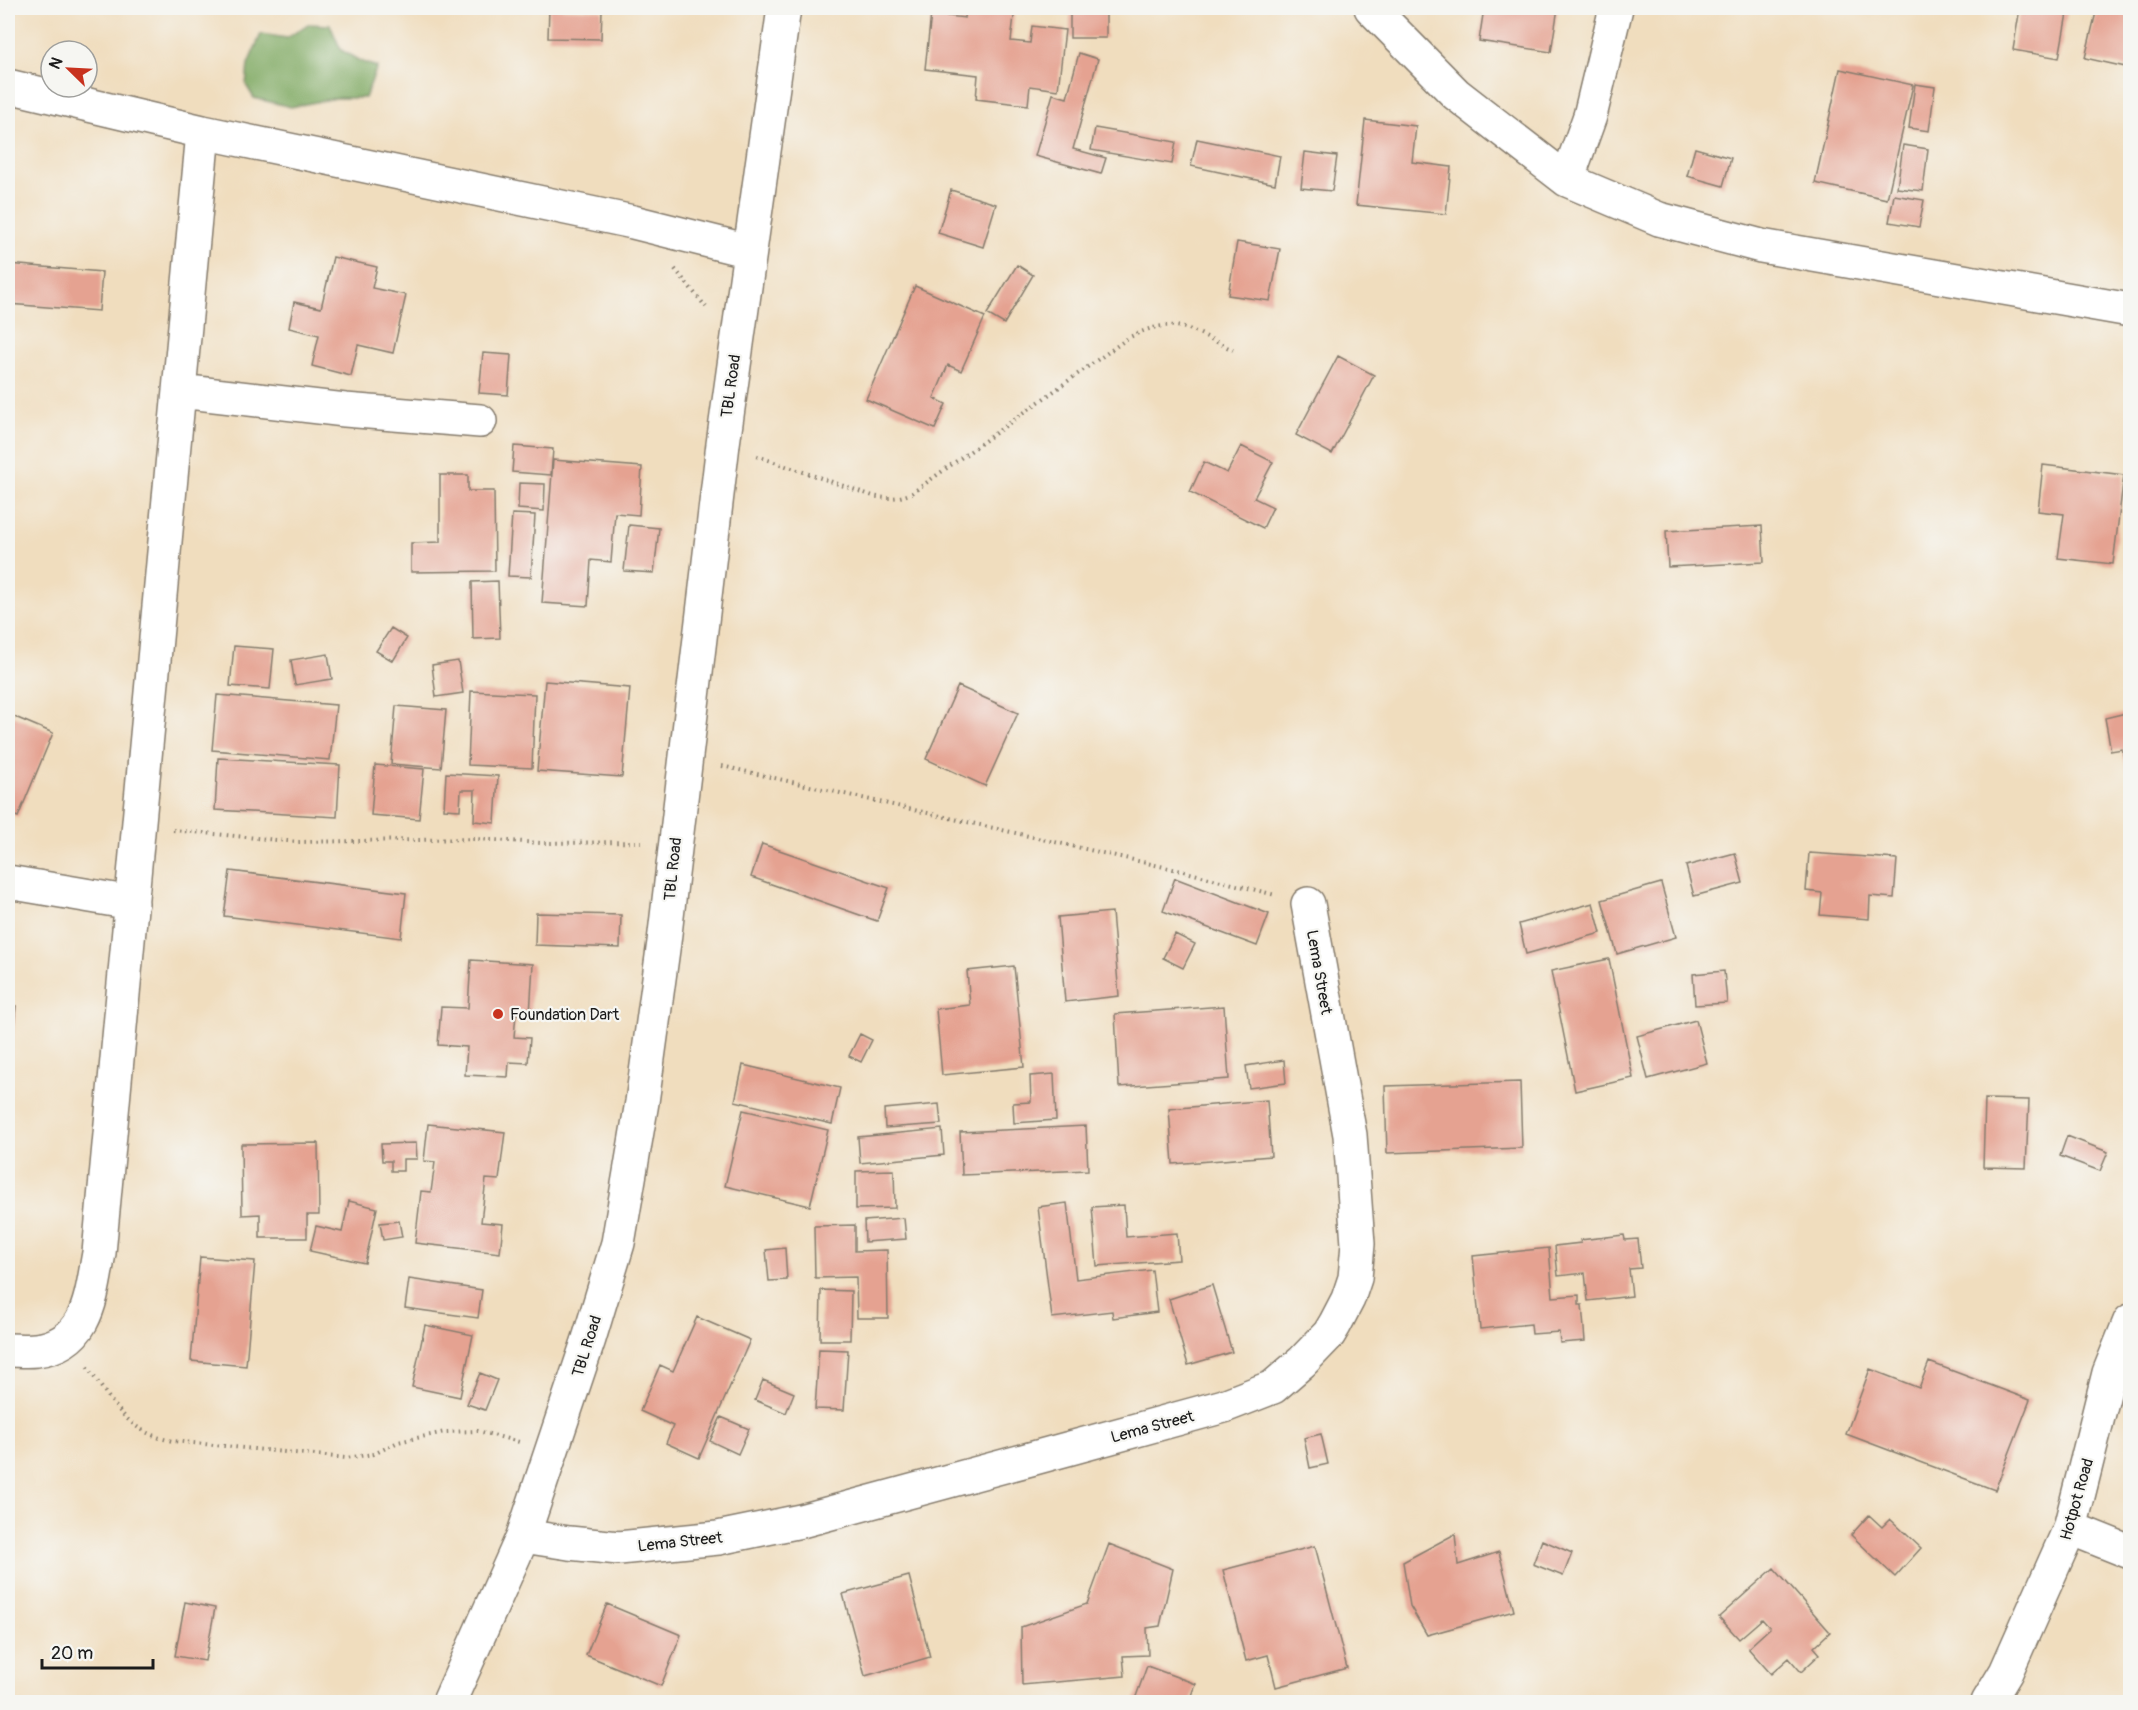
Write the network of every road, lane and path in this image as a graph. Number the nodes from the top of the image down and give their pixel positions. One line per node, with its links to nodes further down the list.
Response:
1 (784, 8): 7 (street, TBL Road)
2 (1371, 8): 6 (street)
3 (1616, 8): 6 (street)
4 (8, 86): 5 (street)
5 (203, 132): 7 (street); 12 (street)
6 (1567, 180): 9 (street)
7 (749, 251): 10 (street, TBL Road)
8 (670, 264): 10 (path)
9 (2130, 310)
10 (736, 346): 14 (street, TBL Road)
11 (1233, 350): 14 (path)
12 (180, 390): 13 (street); 16 (street)
13 (480, 421)
14 (723, 444): 15 (street, TBL Road)
15 (685, 759): 17 (street, TBL Road); 20 (path)
16 (139, 826): 17 (path); 19 (street)
17 (675, 842): 24 (street, TBL Road)
18 (8, 882): 19 (street)
19 (132, 903): 22 (street)
20 (1308, 904): 26 (street, Lema Street)
21 (2130, 1321): 25 (street, Hotpot Road)
22 (67, 1340): 23 (street); 24 (path)
23 (8, 1350)
24 (551, 1450): 26 (street, TBL Road)
25 (2070, 1528): 27 (street); 29 (street, Hotpot Road)
26 (522, 1536): 28 (street, TBL Road)
27 (2130, 1551)
28 (449, 1702)
29 (1988, 1702)

